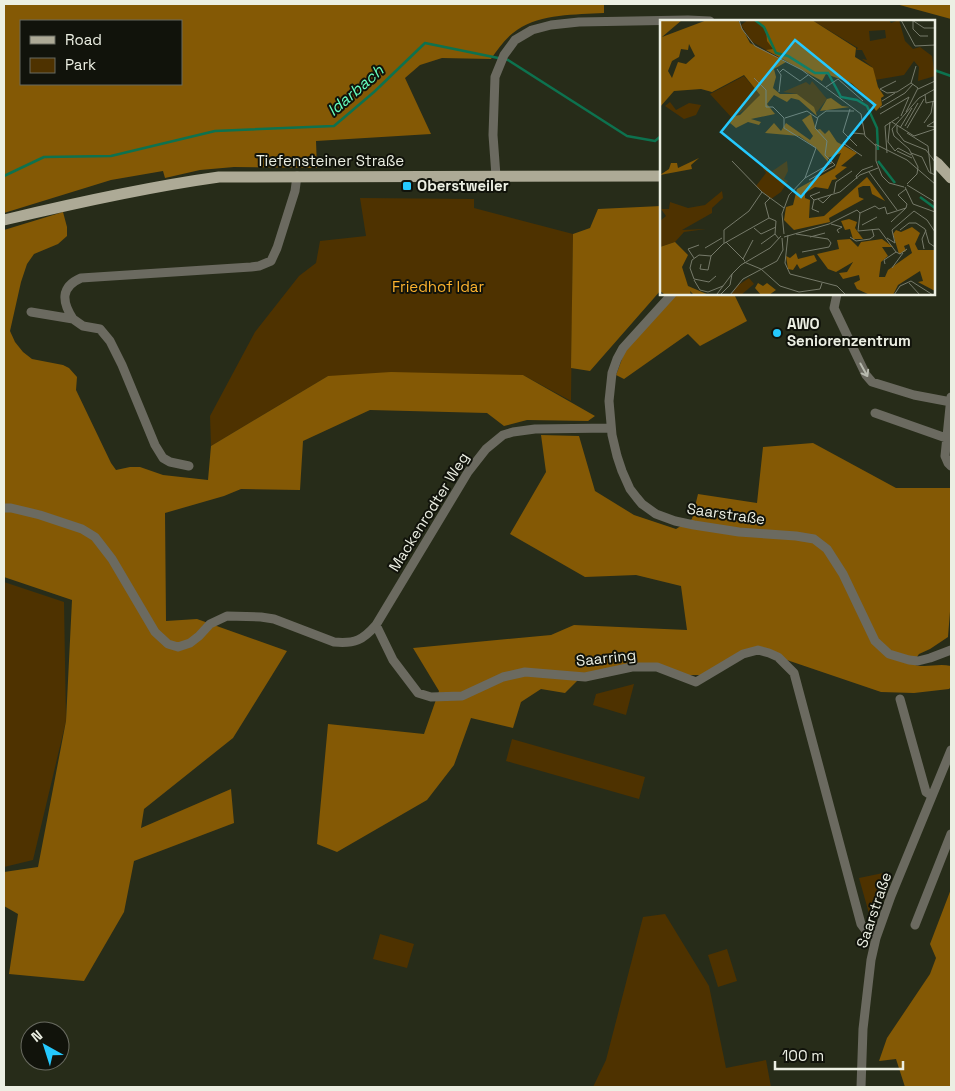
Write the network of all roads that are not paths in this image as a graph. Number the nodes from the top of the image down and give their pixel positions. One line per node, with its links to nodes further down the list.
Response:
1 (660, 20): 4 (street)
2 (935, 163): 6 (main road)
3 (297, 176): 4 (main road, Tiefensteiner Straße); 7 (main road, Tiefensteiner Straße); 11 (street)
4 (496, 176): 5 (main road, Tiefensteiner Straße)
5 (660, 176)
6 (951, 178)
7 (4, 220)
8 (671, 295): 15 (street, Saarstraße)
9 (837, 295): 13 (street, one-way to 13)
10 (31, 312): 11 (street)
11 (73, 319): 17 (street)
12 (951, 397): 13 (street)
13 (951, 402): 16 (street)
14 (875, 413): 16 (street)
15 (611, 428): 20 (street, Mackenrodter Weg); 21 (street, Saarstraße)
16 (946, 438): 18 (street)
17 (189, 466)
18 (951, 466)
19 (4, 508): 20 (street, Mackenrodter Weg)
20 (376, 625): 27 (street, Saarring)
21 (951, 650)
22 (900, 700): 24 (street)
23 (951, 750): 24 (street, Saarstraße)
24 (932, 796): 27 (street, Saarstraße)
25 (951, 834): 26 (street)
26 (915, 925)
27 (876, 938): 28 (street, Saarstraße)
28 (861, 1087)

